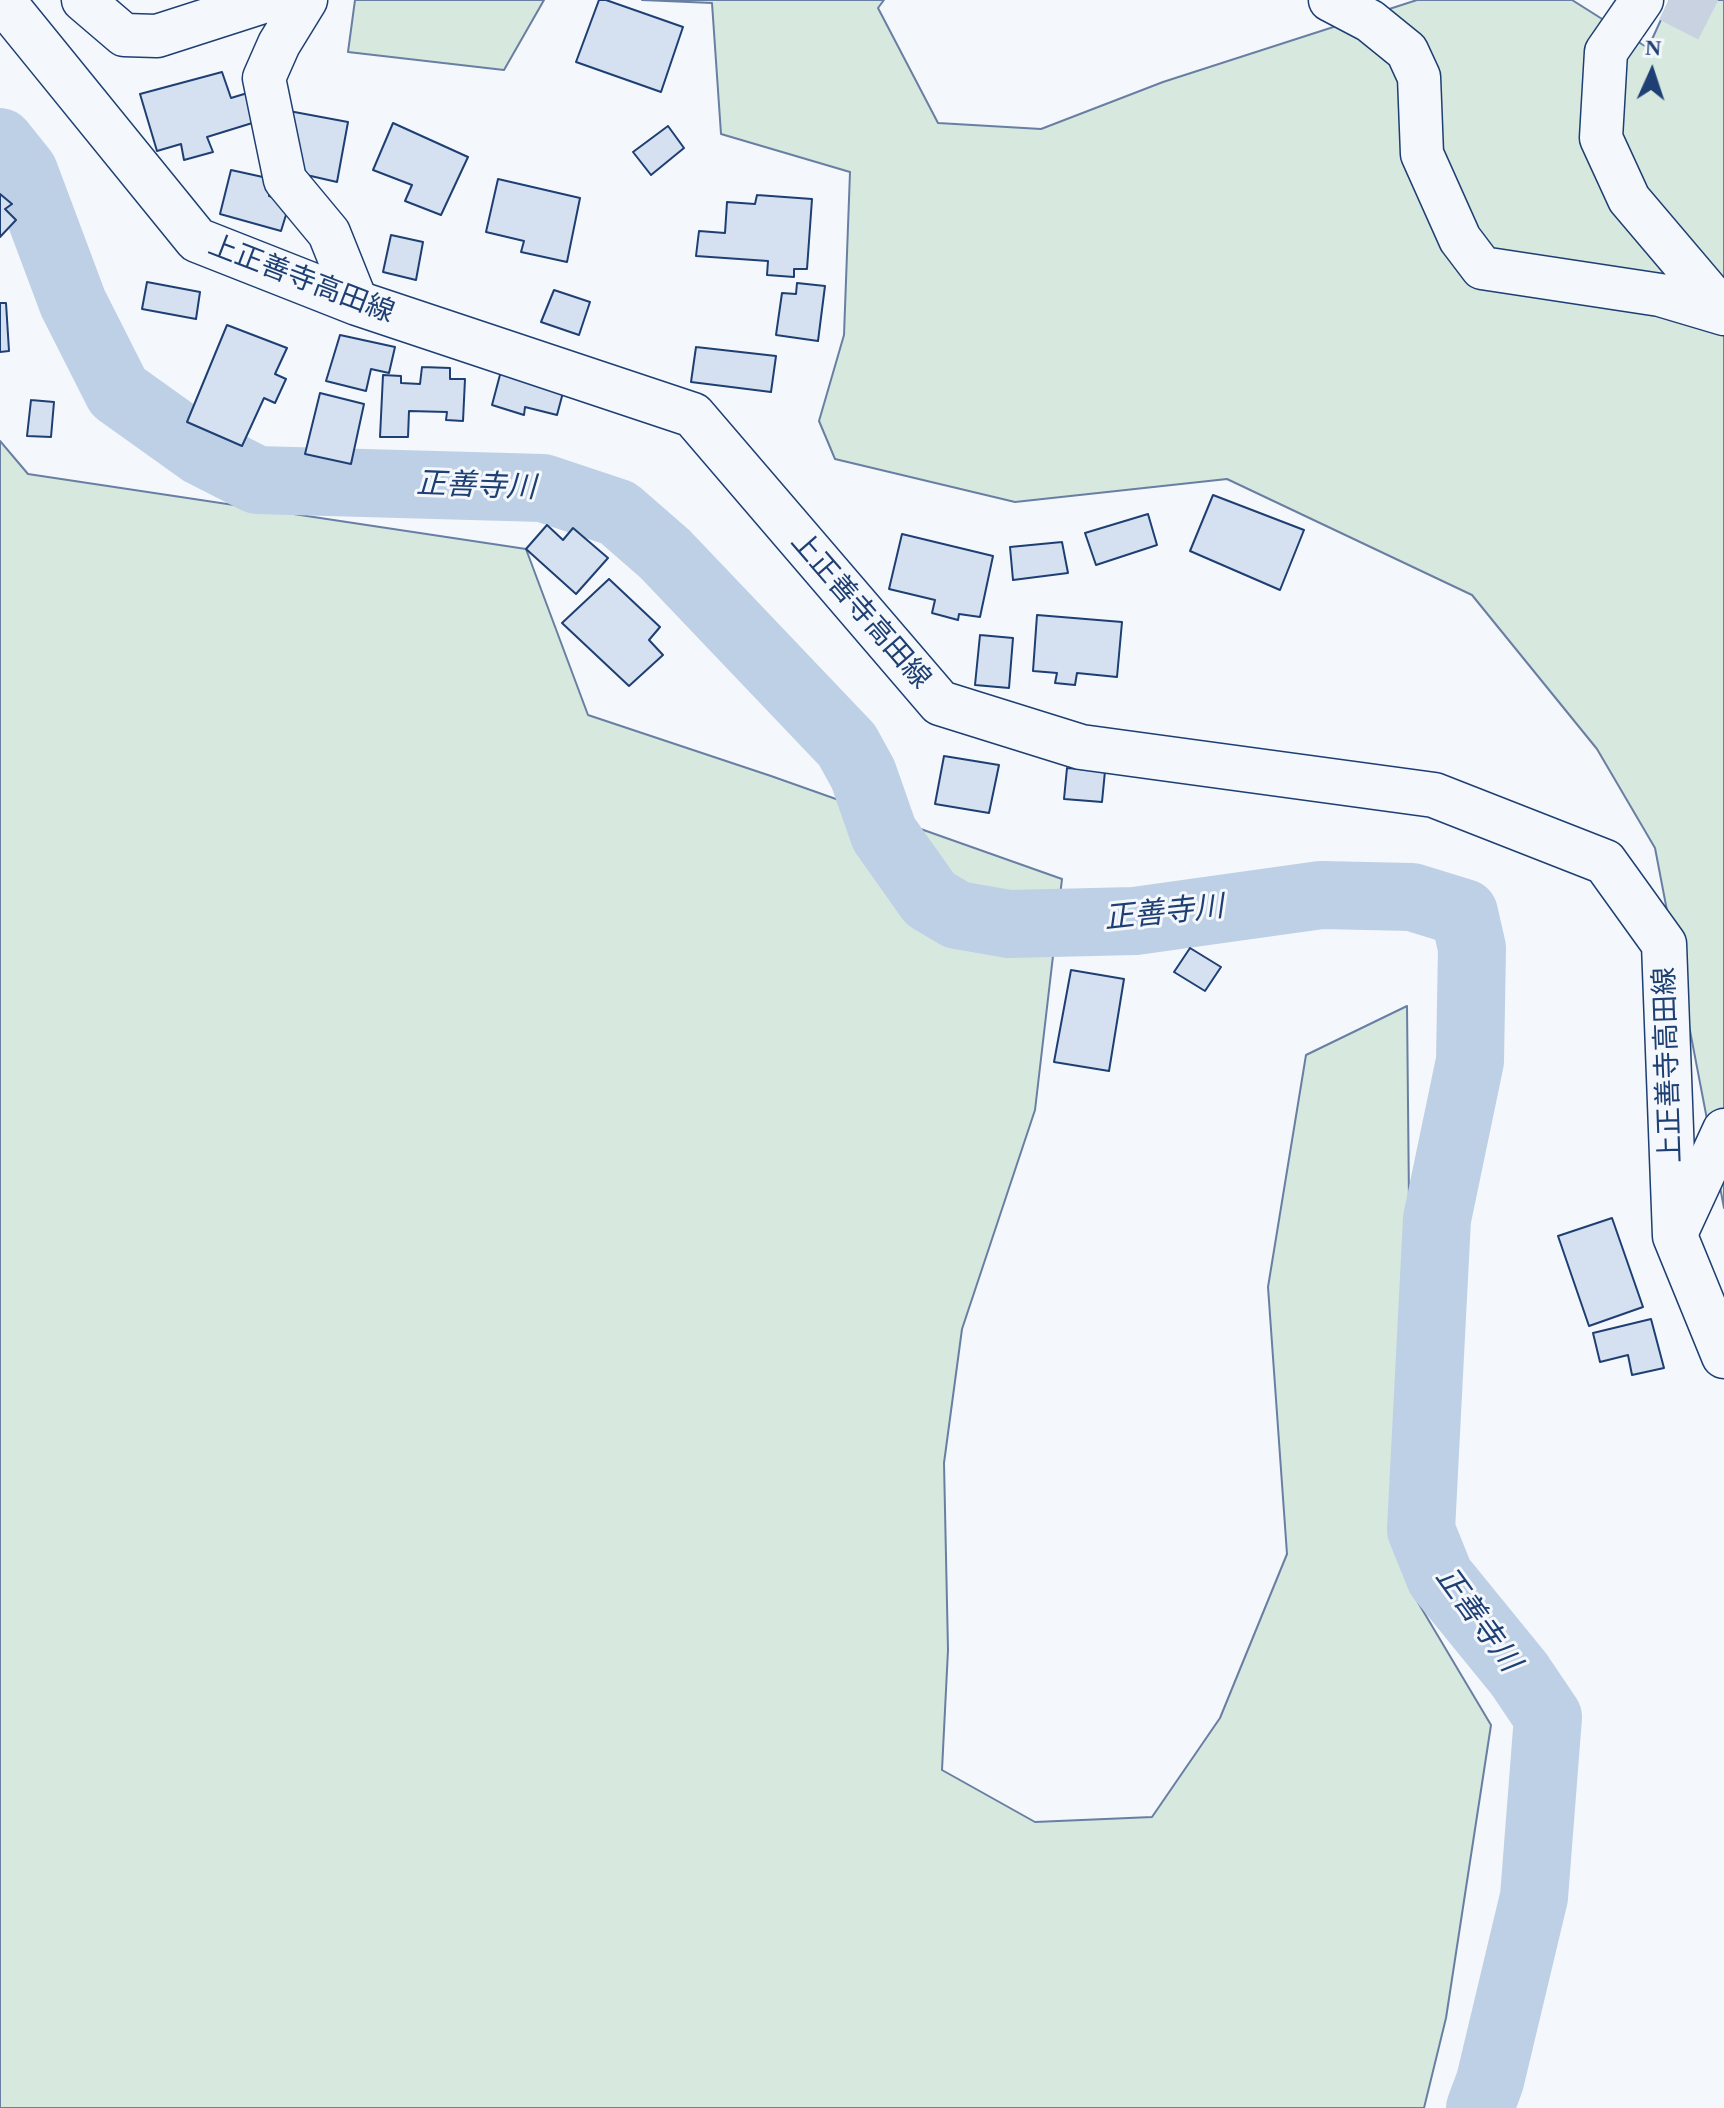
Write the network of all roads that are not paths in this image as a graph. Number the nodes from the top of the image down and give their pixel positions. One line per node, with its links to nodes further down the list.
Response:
1 (2, 0): 7 (main road, 上正善寺高田線)
2 (83, 0): 3 (street)
3 (269, 0)
4 (306, 0): 7 (street)
5 (1330, 0): 8 (street)
6 (1642, 0): 8 (street)
7 (357, 303): 10 (main road, 上正善寺高田線)
8 (1724, 312)
9 (1724, 1130): 10 (street)
10 (1675, 1236): 11 (main road, 上正善寺高田線)
11 (1724, 1356)

